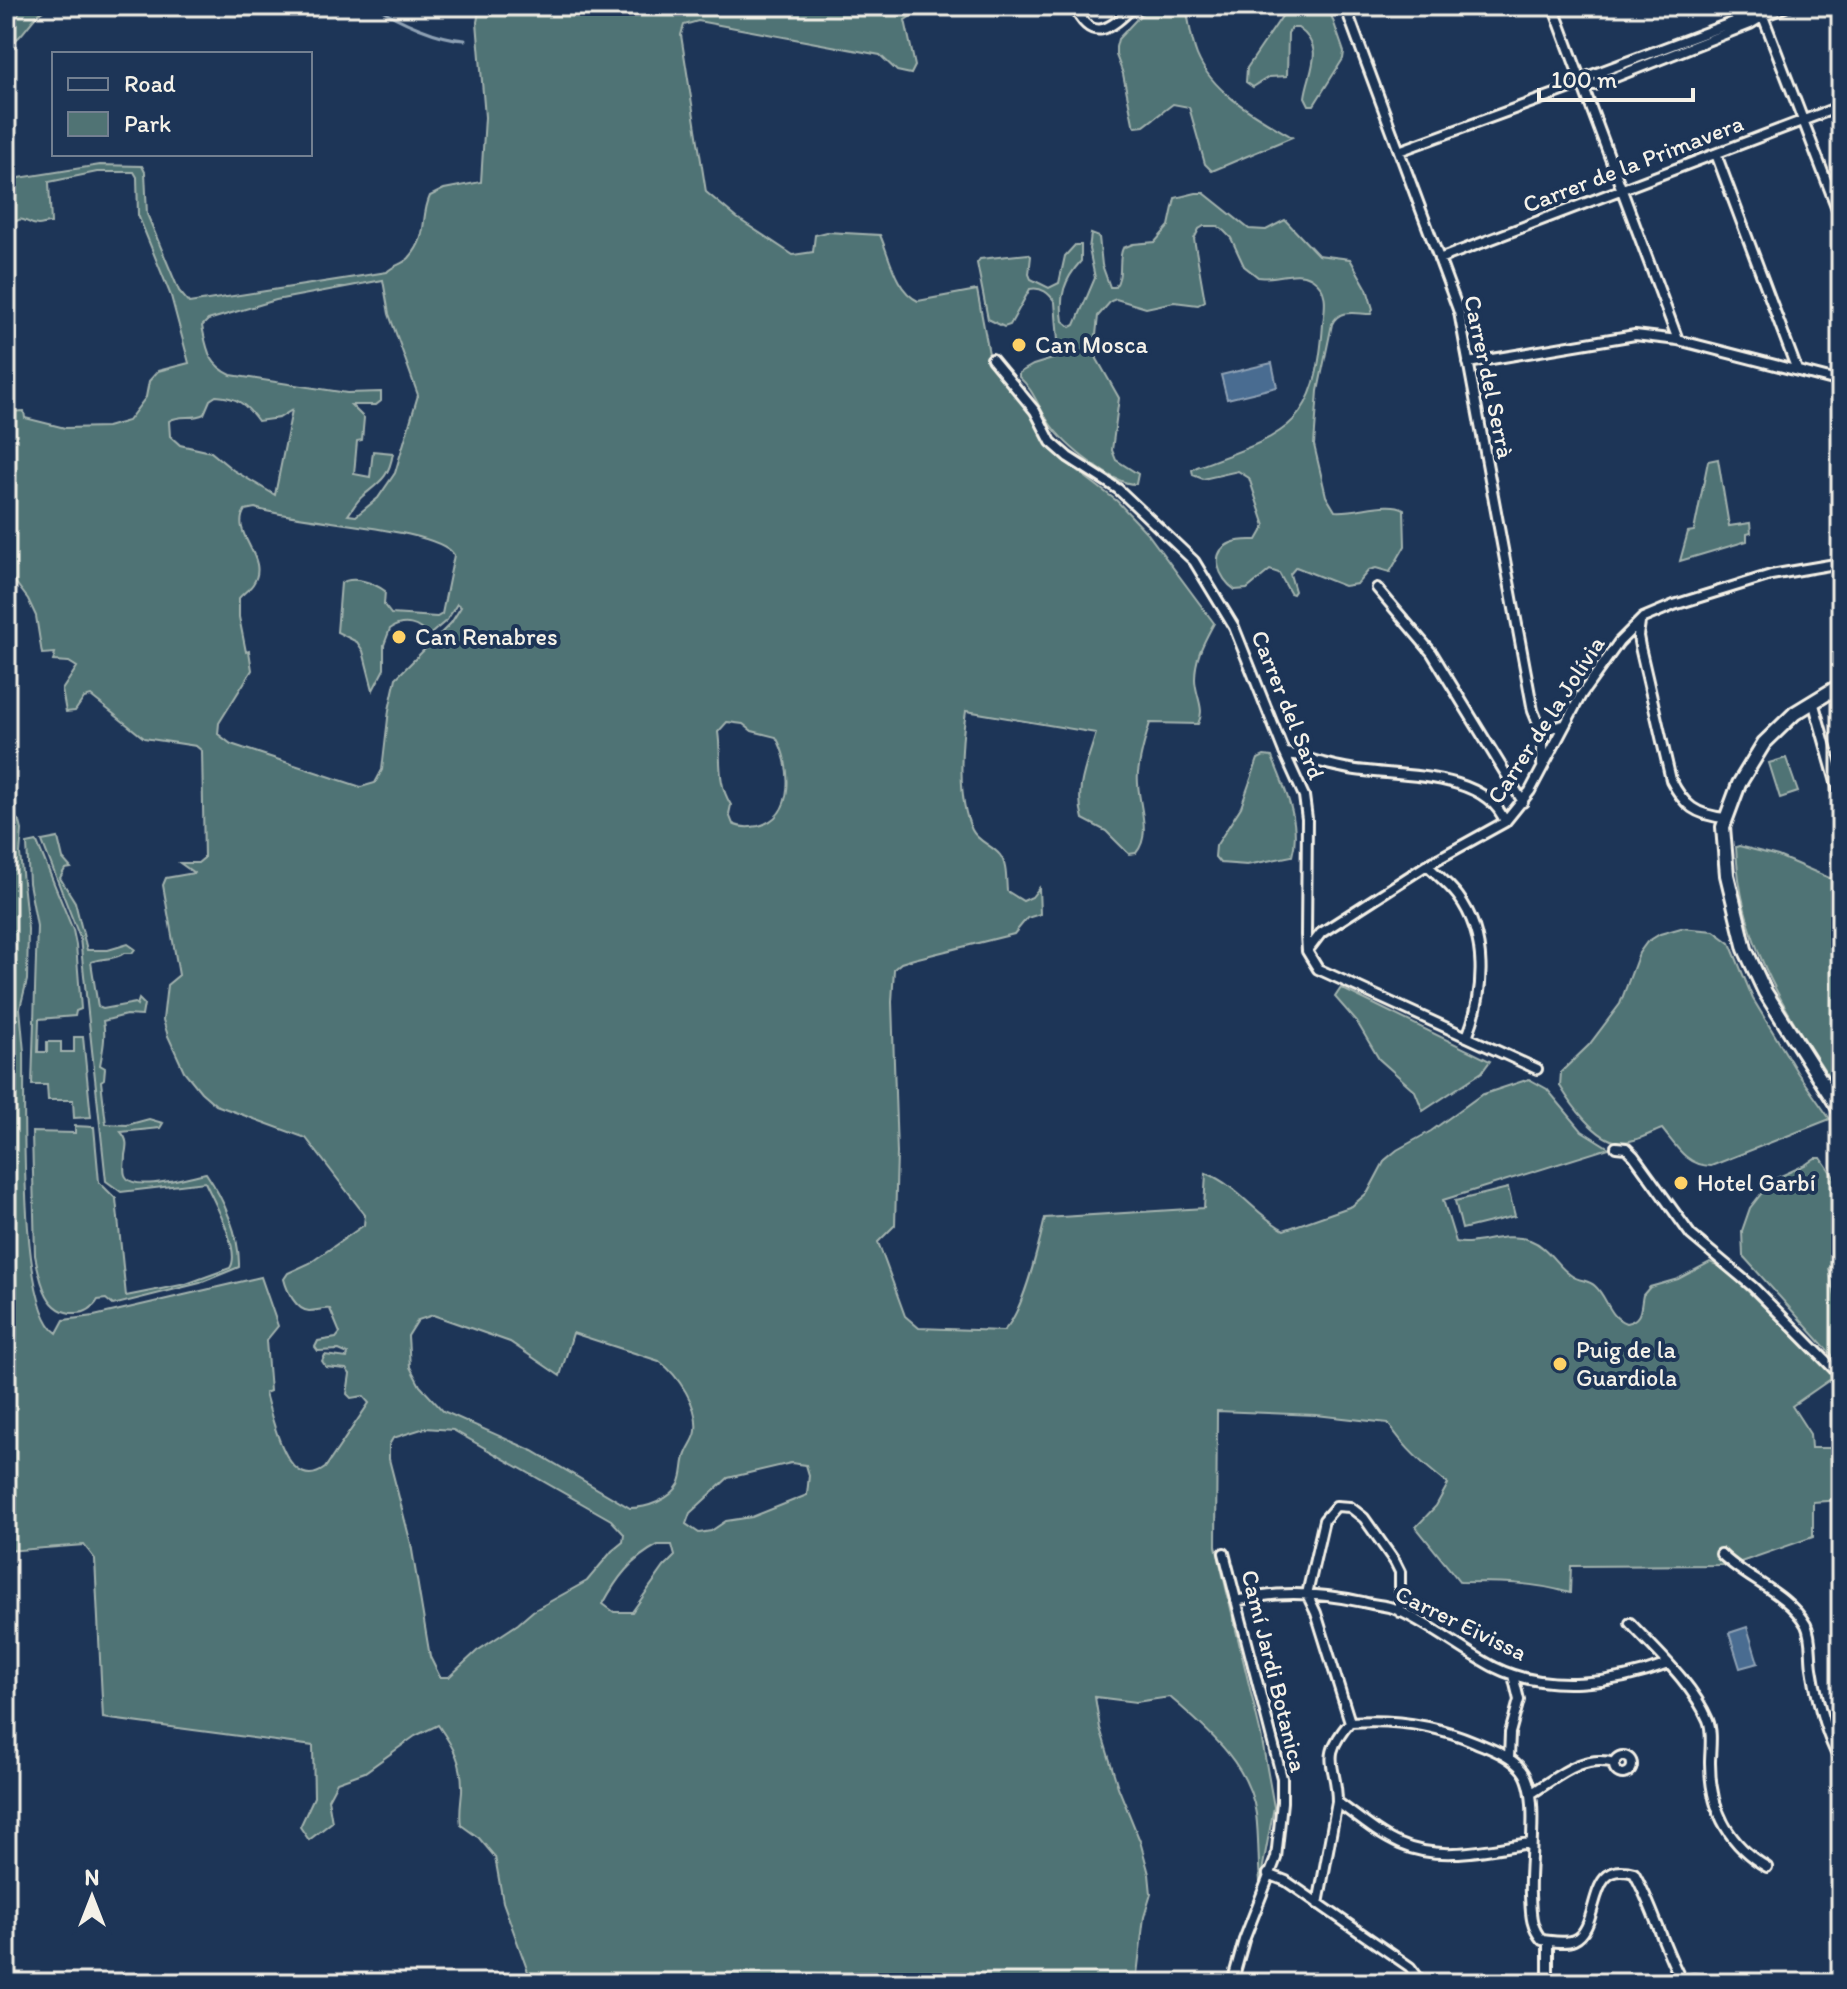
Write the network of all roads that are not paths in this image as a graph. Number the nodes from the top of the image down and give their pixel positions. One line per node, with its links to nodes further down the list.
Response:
1 (1074, 6): 2 (street)
2 (1134, 6)
3 (1345, 6): 11 (street, Carrer del Serrà)
4 (1553, 6): 8 (street)
5 (1759, 6): 7 (street)
6 (1788, 6): 7 (street)
7 (1763, 16): 8 (street); 10 (street)
8 (1582, 84): 11 (street); 13 (street)
9 (1841, 106): 10 (street, Carrer de la Primavera)
10 (1801, 121): 12 (street, Carrer de la Primavera); 14 (street)
11 (1399, 151): 15 (street, Carrer del Serrà)
12 (1716, 154): 13 (street, Carrer de la Primavera); 19 (street)
13 (1622, 190): 15 (street, Carrer de la Primavera); 16 (street)
14 (1841, 219)
15 (1439, 259): 18 (street, Carrer del Serrà)
16 (1678, 340): 18 (street); 19 (street)
17 (992, 359): 30 (street, Carrer del Sard)
18 (1468, 363): 28 (street, Carrer del Serrà)
19 (1797, 370): 20 (street)
20 (1841, 382)
21 (1841, 563): 23 (street, Carrer de la Jolívia)
22 (1377, 588): 33 (street)
23 (1640, 621): 24 (street, Carrer de la Jolívia); 25 (street)
24 (1619, 642): 25 (street); 29 (street, Carrer de la Jolívia)
25 (1640, 647): 34 (street)
26 (1841, 685): 27 (street)
27 (1813, 701): 32 (street); 34 (street)
28 (1538, 723): 29 (street); 31 (street, Carrer del Serrà)
29 (1563, 725): 31 (street, Carrer de la Jolívia)
30 (1284, 752): 35 (street); 37 (street, Carrer del Sard)
31 (1542, 769): 33 (street, Carrer de la Jolívia)
32 (1841, 800)
33 (1523, 802): 35 (street, Carrer de la Jolívia)
34 (1725, 818): 40 (street)
35 (1505, 822): 36 (street, Carrer de la Jolívia)
36 (1427, 865): 37 (street, Carrer de la Jolívia); 38 (street)
37 (1307, 951): 38 (street)
38 (1467, 1037): 39 (street)
39 (1537, 1069)
40 (1841, 1112)
41 (1616, 1147): 42 (street)
42 (1841, 1376)
43 (1224, 1553): 46 (street, Camí Jardi Botanica)
44 (1721, 1554): 54 (street)
45 (1307, 1594): 46 (street, Carrer Eivissa); 47 (street, Carrer Eivissa); 47 (street); 51 (street)
46 (1236, 1601): 59 (street, Camí Jardi Botanica)
47 (1400, 1612): 50 (street, Carrer Eivissa)
48 (1630, 1623): 49 (street)
49 (1668, 1664): 50 (street, Carrer Eivissa); 58 (street)
50 (1513, 1675): 52 (street)
51 (1350, 1722): 52 (street); 56 (street)
52 (1509, 1758): 55 (street)
53 (1615, 1763): 55 (street)
54 (1841, 1763)
55 (1532, 1793): 57 (street)
56 (1337, 1802): 57 (street); 60 (street)
57 (1530, 1843): 61 (street)
58 (1767, 1867)
59 (1268, 1874): 60 (street); 62 (street, Camí Jardi Botanica)
60 (1318, 1904): 63 (street)
61 (1548, 1941): 64 (street); 65 (street)
62 (1232, 1983)
63 (1422, 1983)
64 (1548, 1983)
65 (1683, 1983)
66 (1691, 1983): 67 (street)
67 (1705, 1983)

